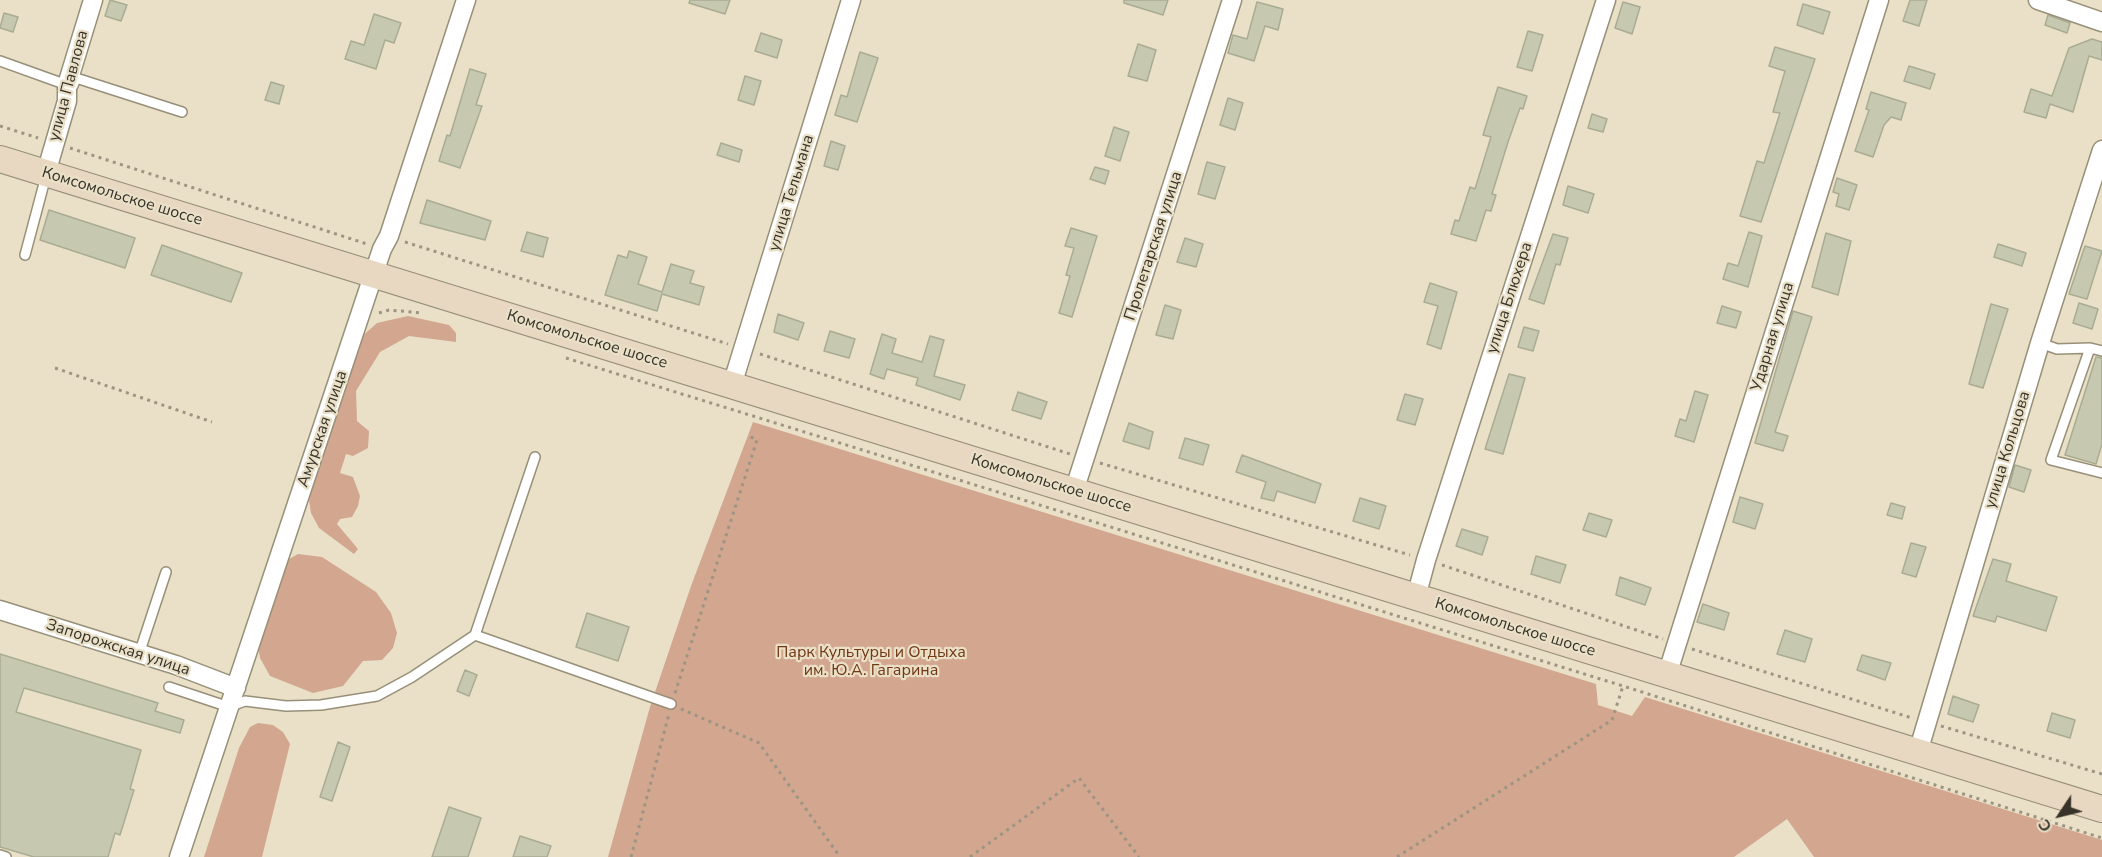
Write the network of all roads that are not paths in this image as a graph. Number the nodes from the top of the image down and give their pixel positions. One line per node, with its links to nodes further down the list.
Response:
1 (93, 0): 10 (street, улица Павлова)
2 (466, 0): 16 (street, Амурская улица)
3 (851, 0): 20 (street, улица Тельмана)
4 (1232, 0): 23 (street, Пролетарская улица)
5 (1606, 0): 25 (street, улица Блюхера)
6 (1879, 0): 29 (street, Ударная улица)
7 (2038, 0): 8 (street)
8 (2102, 22)
9 (0, 61): 10 (lane)
10 (67, 93): 11 (lane); 14 (street, улица Павлова)
11 (182, 112)
12 (2102, 150): 17 (street, улица Кольцова)
13 (0, 159): 14 (main road, Комсомольское шоссе)
14 (46, 173): 15 (lane); 16 (main road, Комсомольское шоссе)
15 (25, 255)
16 (375, 275): 20 (main road, Комсомольское шоссе); 31 (street, Амурская улица)
17 (2040, 343): 18 (lane); 34 (street, улица Кольцова)
18 (2090, 348): 19 (lane); 22 (lane)
19 (2102, 351)
20 (732, 385): 23 (main road, Комсомольское шоссе)
21 (535, 457): 27 (lane)
22 (2102, 473)
23 (1074, 491): 25 (main road, Комсомольское шоссе)
24 (166, 572): 28 (lane)
25 (1416, 597): 29 (main road, Комсомольское шоссе)
26 (0, 610): 28 (street, Запорожская улица)
27 (475, 635): 32 (lane); 33 (lane)
28 (139, 654): 31 (street, Запорожская улица)
29 (1667, 675): 34 (main road, Комсомольское шоссе)
30 (169, 687): 33 (lane)
31 (236, 687): 33 (street, Амурская улица)
32 (671, 705)
33 (229, 707): 38 (street, Амурская улица)
34 (1918, 752): 35 (main road, Комсомольское шоссе)
35 (2102, 809)
36 (0, 855): 37 (lane)
37 (6, 857)
38 (179, 857)

